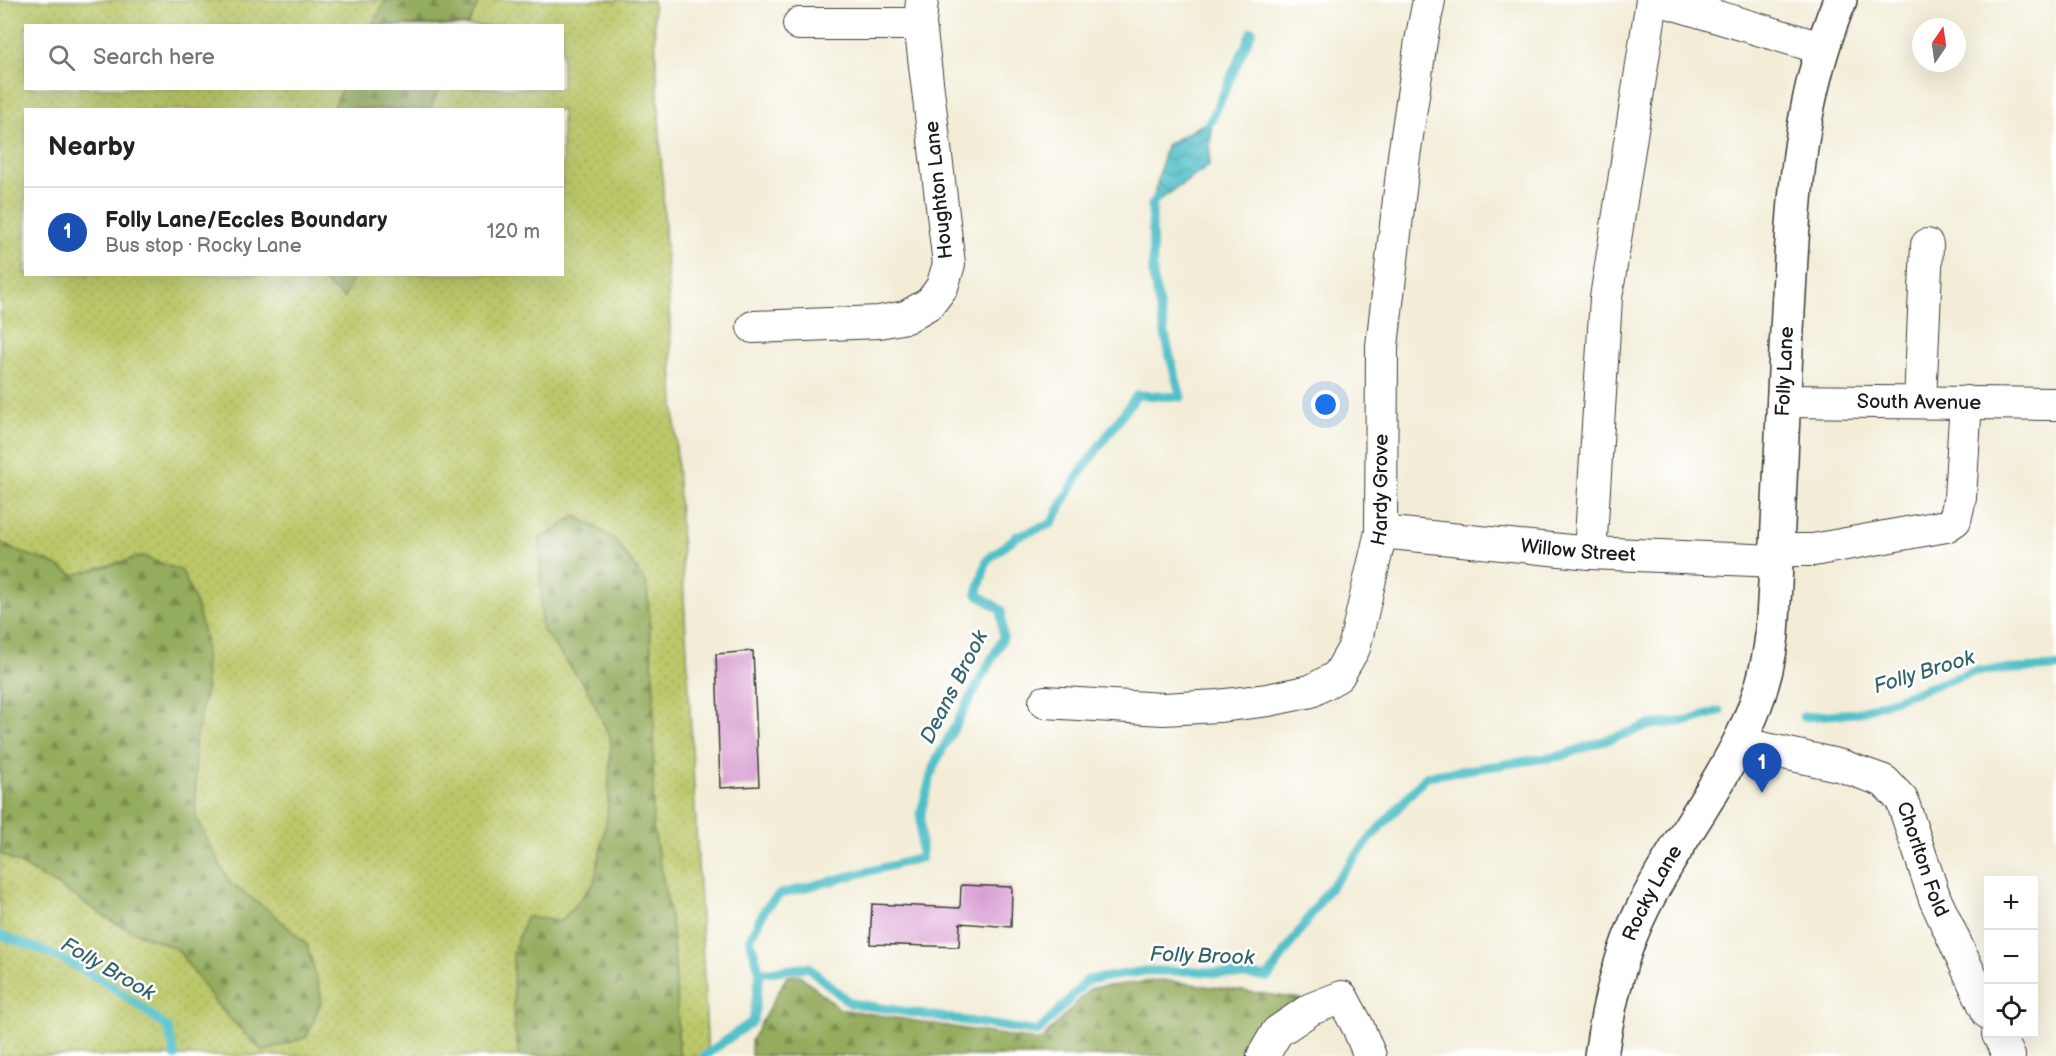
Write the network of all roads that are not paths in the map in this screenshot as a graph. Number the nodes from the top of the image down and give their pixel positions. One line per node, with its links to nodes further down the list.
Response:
1 (1429, 0): 14 (street, Hardy Grove)
2 (1652, 0): 15 (street)
3 (1660, 0): 7 (street)
4 (1840, 0): 7 (main road, Folly Lane)
5 (921, 12): 6 (street); 9 (street, Houghton Lane)
6 (799, 24)
7 (1821, 48): 10 (main road, Folly Lane)
8 (1927, 245): 11 (street)
9 (753, 327)
10 (1784, 401): 11 (street, South Avenue); 16 (main road, Folly Lane)
11 (1920, 402): 12 (street, South Avenue)
12 (1966, 402): 13 (street, South Avenue); 16 (street, Willow Street)
13 (2056, 404)
14 (1380, 532): 15 (street, Willow Street); 17 (street, Hardy Grove)
15 (1590, 553): 16 (street, Willow Street)
16 (1777, 555): 18 (main road, Folly Lane)
17 (1045, 702)
18 (1740, 743): 19 (street, Chorlton Fold); 23 (main road, Rocky Lane)
19 (1984, 1002)
20 (2000, 1038): 24 (street)
21 (1263, 1056): 22 (street)
22 (1370, 1056)
23 (1601, 1056)
24 (2009, 1056)

